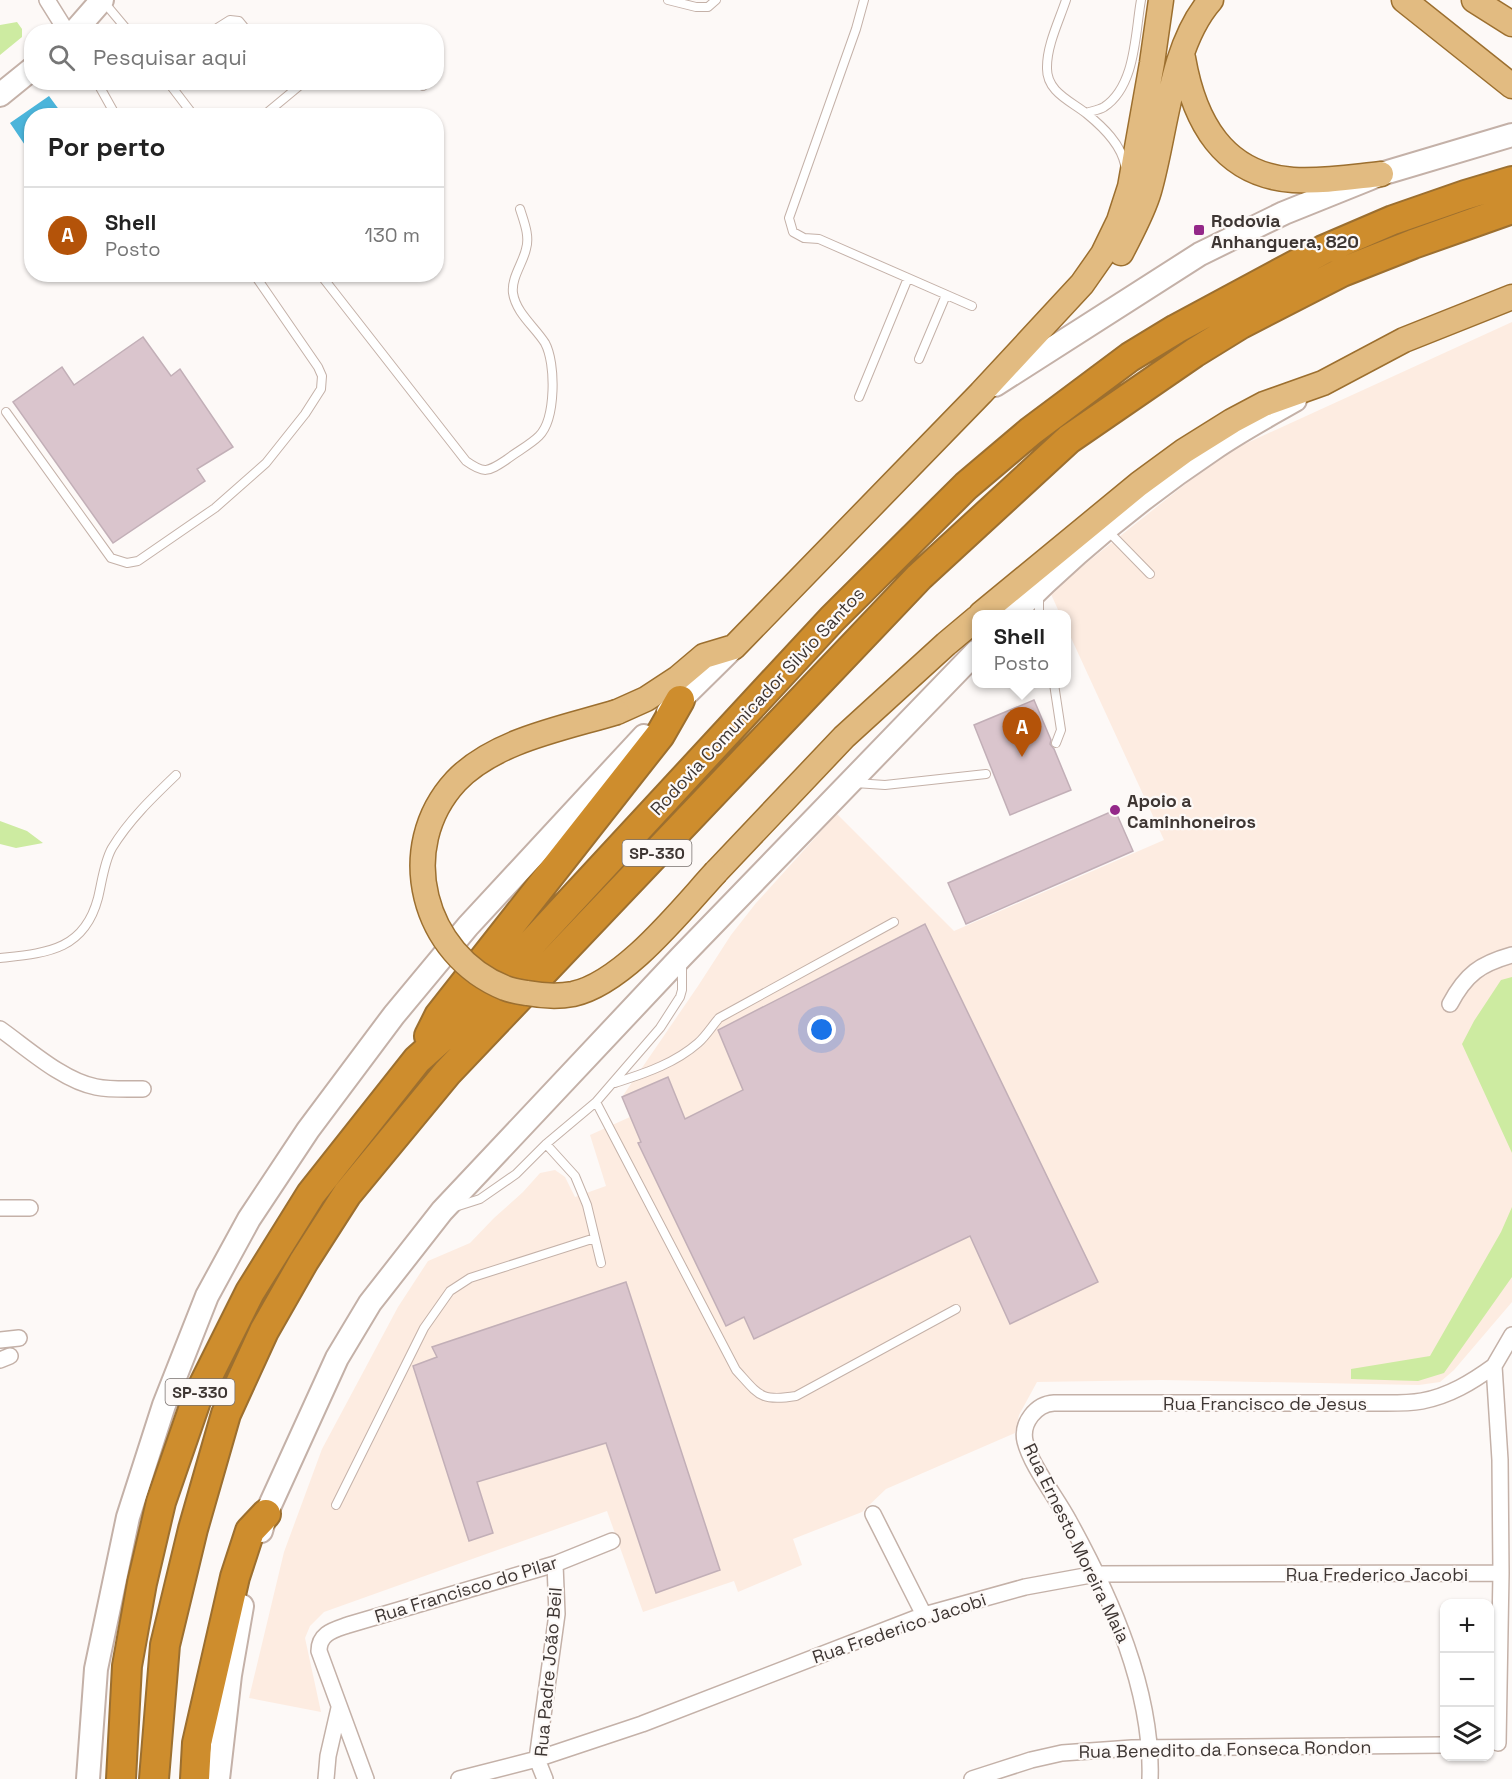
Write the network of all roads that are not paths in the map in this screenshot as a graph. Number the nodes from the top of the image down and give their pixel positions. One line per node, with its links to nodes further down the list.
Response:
1 (47, 0): 12 (street)
2 (102, 0): 13 (main road); 14 (lane)
3 (668, 0): 4 (lane)
4 (716, 0)
5 (864, 0): 35 (lane)
6 (1065, 0): 28 (lane)
7 (1141, 0): 28 (lane)
8 (1161, 0): 32 (main road)
9 (1211, 0): 18 (main road)
10 (1478, 1): 17 (main road)
11 (1412, 6): 20 (main road)
12 (62, 24)
13 (81, 24)
14 (122, 24)
15 (224, 24): 16 (lane)
16 (241, 24)
17 (1512, 24)
18 (1183, 55): 30 (main road); 41 (main road)
19 (24, 76): 24 (main road)
20 (1512, 86)
21 (101, 90): 25 (lane)
22 (174, 90): 26 (lane)
23 (294, 90): 27 (lane)
24 (0, 95)
25 (112, 108)
26 (188, 108)
27 (273, 108)
28 (1086, 113): 32 (lane)
29 (1512, 135): 30 (main road)
30 (1381, 174): 44 (main road)
31 (1512, 181): 68 (highway, Rodovia Comunicador Silvio Santos / SP-330)
32 (1130, 187): 41 (main road)
33 (519, 209): 37 (lane)
34 (1512, 209): 99 (highway, Rodovia Comunicador Silvio Santos / SP-330)
35 (908, 278): 38 (lane); 45 (lane)
36 (260, 282): 46 (lane)
37 (326, 282)
38 (946, 295): 40 (lane); 42 (lane)
39 (1512, 297): 43 (main road)
40 (972, 306)
41 (1027, 344): 44 (main road)
42 (919, 359)
43 (1323, 383): 47 (main road); 50 (main road)
44 (981, 393): 54 (main road)
45 (859, 397)
46 (6, 412)
47 (1106, 529): 48 (lane); 49 (main road)
48 (1150, 574)
49 (1039, 588): 51 (main road); 52 (lane)
50 (987, 610)
51 (1018, 610)
52 (1039, 610)
53 (972, 622): 54 (main road, bridge)
54 (734, 647): 57 (main road)
55 (972, 656): 61 (main road)
56 (1055, 688): 58 (lane)
57 (680, 700): 68 (highway); 97 (main road)
58 (1056, 743)
59 (986, 774): 61 (lane)
60 (176, 775): 65 (lane)
61 (850, 783): 64 (main road)
62 (894, 922): 69 (lane)
63 (1512, 955): 66 (street)
64 (681, 957): 69 (lane); 75 (main road)
65 (0, 958)
66 (1450, 1004)
67 (0, 1029): 70 (street)
68 (417, 1060): 98 (highway, Rodovia Comunicador Silvio Santos / SP-330)
69 (614, 1083): 71 (lane)
70 (143, 1089)
71 (596, 1102): 72 (lane); 78 (lane)
72 (546, 1144): 75 (lane); 76 (lane)
73 (0, 1208): 74 (street)
74 (30, 1208)
75 (442, 1211): 85 (main road)
76 (595, 1238): 77 (lane); 84 (lane)
77 (601, 1263)
78 (956, 1309)
79 (1512, 1335): 82 (street)
80 (19, 1338): 81 (street)
81 (0, 1340)
82 (1494, 1366): 83 (street, Rua Francisco de Jesus); 89 (street)
83 (1032, 1414): 90 (street, Rua Ernesto Moreira Maia)
84 (336, 1505)
85 (266, 1514): 100 (highway); 101 (main road)
86 (873, 1514): 91 (street)
87 (612, 1542): 88 (street, Rua Francisco do Pilar)
88 (555, 1564): 92 (street, Rua Francisco do Pilar); 96 (street, Rua Padre João Beil)
89 (1501, 1573): 90 (street, Rua Frederico Jacobi); 93 (street)
90 (1096, 1574): 91 (street, Rua Frederico Jacobi); 95 (street, Rua Ernesto Moreira Maia)
91 (924, 1615): 96 (street, Rua Frederico Jacobi)
92 (339, 1708): 102 (street); 103 (street)
93 (1500, 1742)
94 (1440, 1745): 95 (street, Rua Benedito da Fonseca Rondon)
95 (1150, 1748): 106 (street, Rua Benedito da Fonseca Rondon); 107 (street, Rua Ernesto Moreira Maia)
96 (537, 1759): 104 (street, Rua Frederico Jacobi); 105 (street, Rua Padre João Beil)
97 (88, 1779)
98 (121, 1779)
99 (154, 1779)
100 (195, 1779)
101 (218, 1779)
102 (326, 1779)
103 (366, 1779)
104 (459, 1779)
105 (545, 1779)
106 (972, 1779)
107 (1150, 1779)

